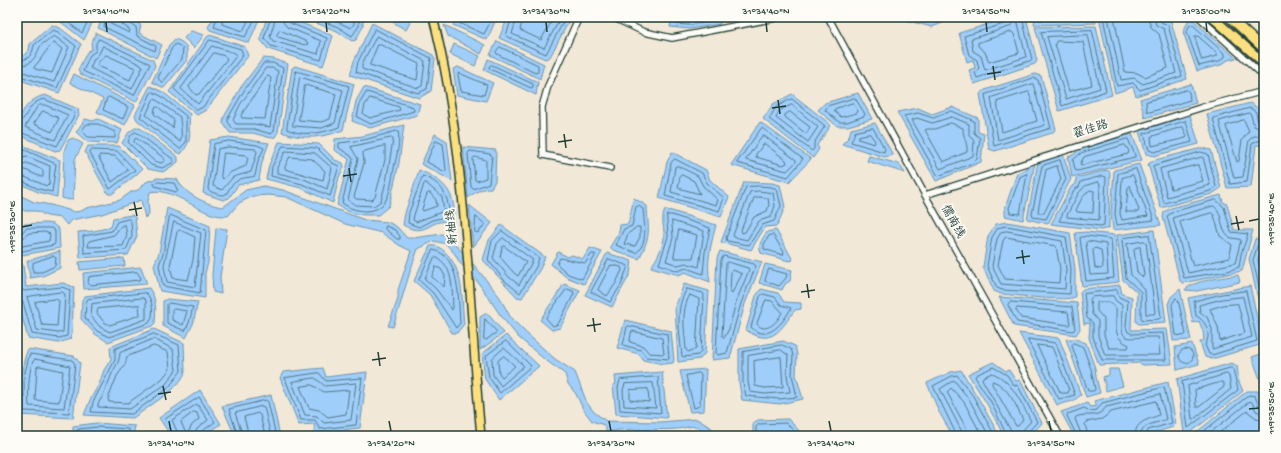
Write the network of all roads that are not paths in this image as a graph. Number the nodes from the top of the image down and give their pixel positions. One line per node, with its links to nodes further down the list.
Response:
1 (433, 17): 15 (main road, 新柚线)
2 (579, 17): 13 (street)
3 (612, 17): 4 (street)
4 (781, 17)
5 (828, 17): 14 (street, 儒南线)
6 (1199, 17): 11 (street)
7 (1212, 17): 10 (highway)
8 (1229, 17): 9 (highway)
9 (1264, 49)
10 (1264, 63)
11 (1264, 76)
12 (1264, 90): 14 (street, 翟佳路)
13 (610, 168)
14 (925, 195): 16 (street, 儒南线)
15 (481, 436)
16 (1060, 436)

